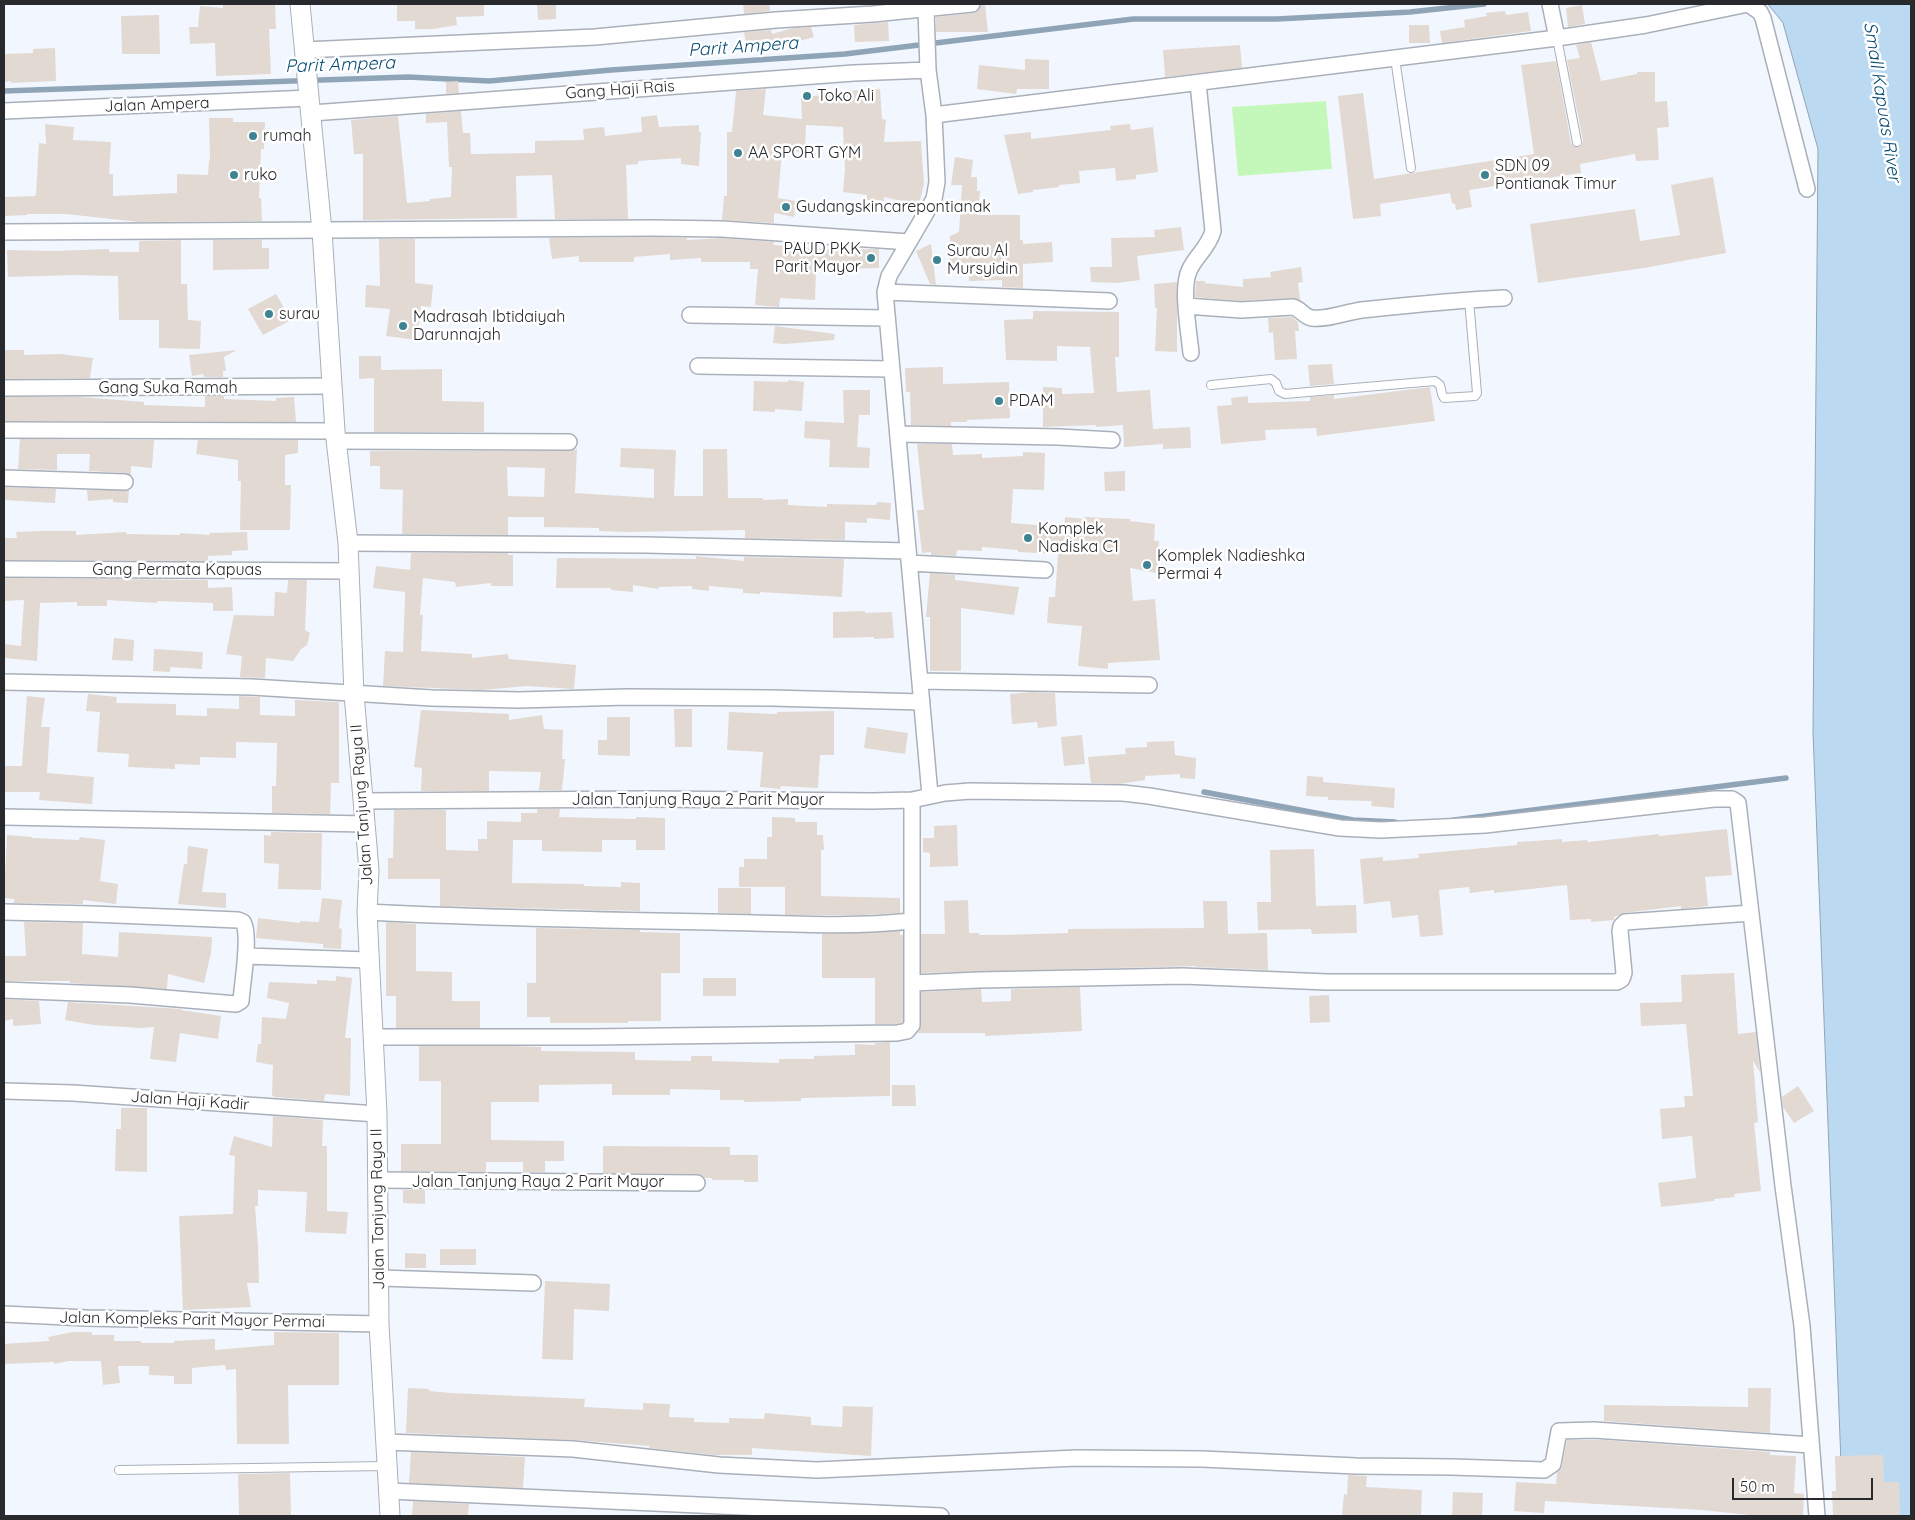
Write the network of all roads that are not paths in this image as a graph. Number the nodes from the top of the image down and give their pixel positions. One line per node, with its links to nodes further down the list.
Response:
1 (300, 4): 6 (street, Jalan Tanjung Raya II)
2 (970, 4): 4 (street)
3 (1550, 8): 5 (street)
4 (926, 9): 6 (street); 8 (street)
5 (1557, 38): 7 (street); 13 (lane); 15 (street)
6 (304, 53): 10 (street, Jalan Tanjung Raya II)
7 (1395, 58): 9 (street); 14 (lane)
8 (928, 64): 10 (street, Gang Haji Rais); 12 (street)
9 (1198, 83): 12 (street); 23 (street)
10 (311, 102): 11 (street, Jalan Ampera); 16 (street, Jalan Tanjung Raya II)
11 (4, 111)
12 (934, 115): 18 (street)
13 (1577, 142)
14 (1411, 168)
15 (1807, 189)
16 (322, 231): 17 (street); 18 (street); 30 (street, Jalan Tanjung Raya II)
17 (4, 232)
18 (909, 242): 19 (street)
19 (885, 292): 22 (street); 25 (street)
20 (1504, 298): 21 (street)
21 (1469, 300): 23 (street); 29 (lane)
22 (1109, 301)
23 (1186, 306): 26 (street)
24 (690, 314): 25 (street)
25 (887, 318): 28 (street)
26 (1191, 353)
27 (698, 366): 28 (street)
28 (891, 369): 33 (street)
29 (1211, 385)
30 (332, 386): 31 (street, Gang Suka Ramah); 34 (street, Jalan Tanjung Raya II)
31 (4, 388)
32 (4, 430): 34 (street)
33 (899, 434): 35 (street); 40 (street)
34 (335, 436): 36 (street); 39 (street, Jalan Tanjung Raya II)
35 (1112, 440)
36 (568, 442)
37 (4, 478): 38 (street)
38 (124, 482)
39 (348, 543): 40 (street); 43 (street, Jalan Tanjung Raya II)
40 (909, 557): 42 (street); 44 (street)
41 (4, 569): 43 (street, Gang Permata Kapuas)
42 (1045, 570)
43 (350, 571): 47 (street, Jalan Tanjung Raya II)
44 (921, 680): 46 (street); 48 (street)
45 (4, 682): 47 (street)
46 (1149, 685)
47 (354, 694): 48 (street); 51 (street, Jalan Tanjung Raya II)
48 (922, 702): 49 (street)
49 (930, 795): 50 (street, Jalan Tanjung Raya 2 Parit Mayor); 56 (street, Jalan Tanjung Raya 2 Parit Mayor)
50 (912, 800): 51 (street, Jalan Tanjung Raya 2 Parit Mayor); 57 (street)
51 (363, 801): 53 (street, Jalan Tanjung Raya II)
52 (4, 817): 53 (street)
53 (366, 824): 55 (street, Jalan Tanjung Raya II)
54 (4, 912): 58 (street)
55 (367, 912): 57 (street); 59 (street, Jalan Tanjung Raya II)
56 (1751, 912): 60 (street); 72 (street)
57 (911, 921): 60 (street)
58 (246, 956): 59 (street); 61 (street)
59 (369, 960): 62 (street, Jalan Tanjung Raya II)
60 (912, 983): 62 (street)
61 (4, 990)
62 (374, 1037): 64 (street, Jalan Tanjung Raya II)
63 (4, 1091): 64 (street, Jalan Haji Kadir)
64 (377, 1114): 65 (street, Jalan Tanjung Raya II)
65 (378, 1180): 66 (street, Jalan Tanjung Raya 2 Parit Mayor); 67 (street, Jalan Tanjung Raya II)
66 (697, 1183)
67 (380, 1278): 68 (street); 70 (street, Jalan Tanjung Raya II)
68 (533, 1283)
69 (4, 1314): 70 (street, Jalan Kompleks Parit Mayor Permai)
70 (379, 1324): 71 (street, Jalan Tanjung Raya II)
71 (386, 1442): 72 (street); 73 (street, Jalan Tanjung Raya II)
72 (1811, 1445): 78 (street)
73 (388, 1466): 74 (lane); 75 (street, Jalan Tanjung Raya II)
74 (119, 1470)
75 (389, 1491): 76 (street, Jalan Tanjung Raya II); 77 (street)
76 (390, 1516)
77 (941, 1516)
78 (1817, 1516)

